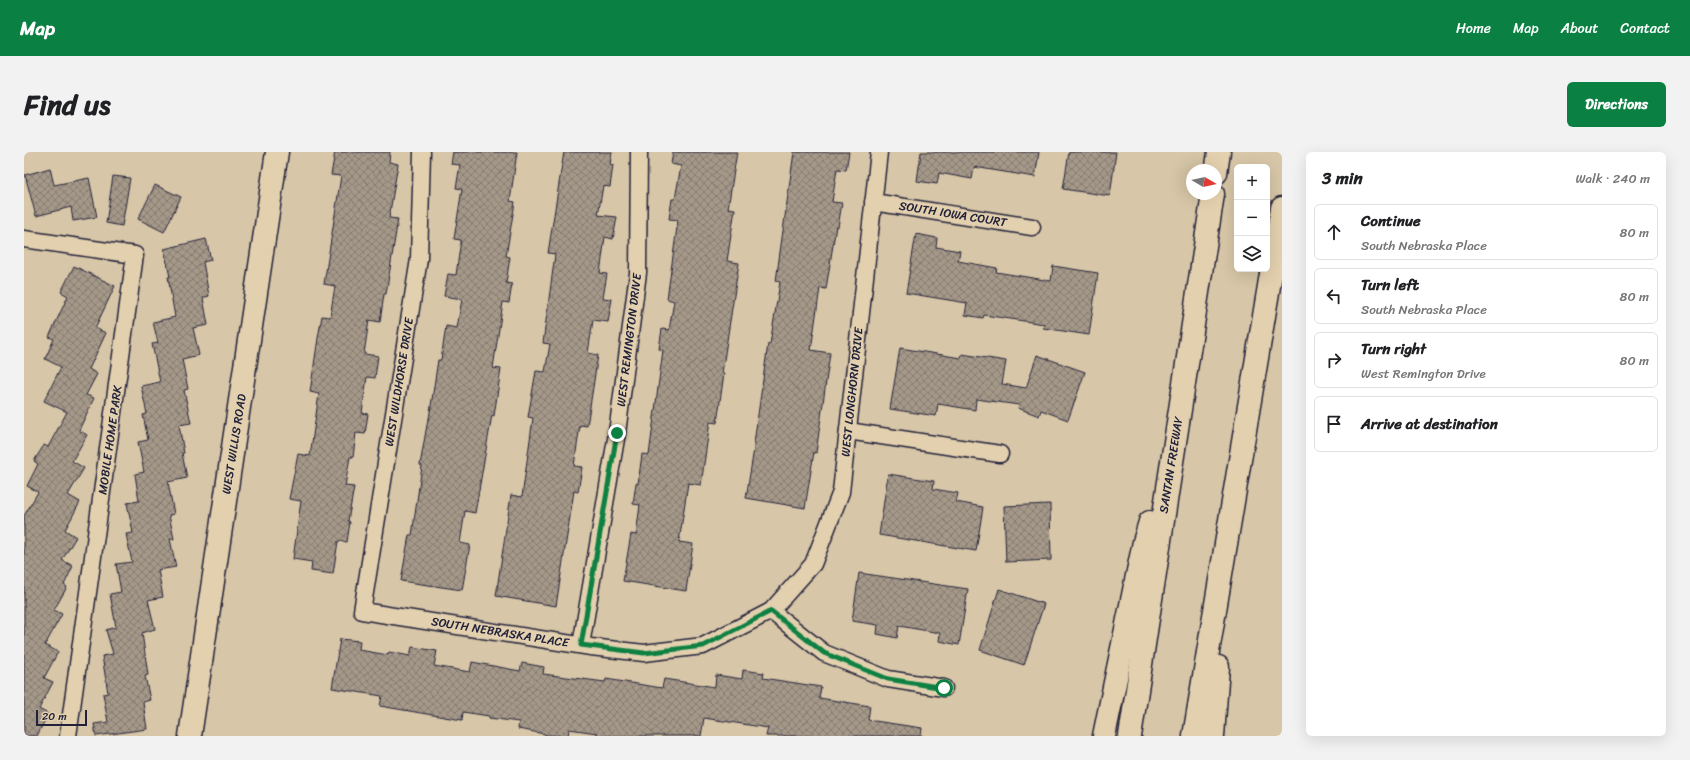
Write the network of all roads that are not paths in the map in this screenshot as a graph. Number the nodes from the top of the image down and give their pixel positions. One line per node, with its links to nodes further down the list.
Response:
1 (277, 152): 21 (main road, WEST WILLIS ROAD)
2 (422, 152): 16 (street, WEST WILDHORSE DRIVE)
3 (639, 152): 18 (street, WEST REMINGTON DRIVE)
4 (879, 152): 8 (street, WEST LONGHORN DRIVE)
5 (1219, 152): 6 (main road)
6 (1217, 164)
7 (1212, 200): 13 (main road, SANTAN FREEWAY)
8 (874, 202): 10 (street, SOUTH IOWA COURT); 12 (street, WEST LONGHORN DRIVE)
9 (1282, 208): 15 (main road)
10 (1032, 227)
11 (24, 239): 20 (street, MOBILE HOME PARK)
12 (848, 431): 14 (street); 17 (street, WEST LONGHORN DRIVE)
13 (1175, 438): 22 (main road); 23 (main road, SANTAN FREEWAY)
14 (1000, 454)
15 (1230, 518): 24 (main road); 25 (main road)
16 (362, 610): 18 (street, SOUTH NEBRASKA PLACE)
17 (771, 611): 18 (street, SOUTH NEBRASKA PLACE); 19 (street)
18 (581, 645)
19 (944, 688)
20 (68, 736)
21 (190, 736)
22 (1104, 736)
23 (1130, 736)
24 (1194, 736)
25 (1213, 736)

